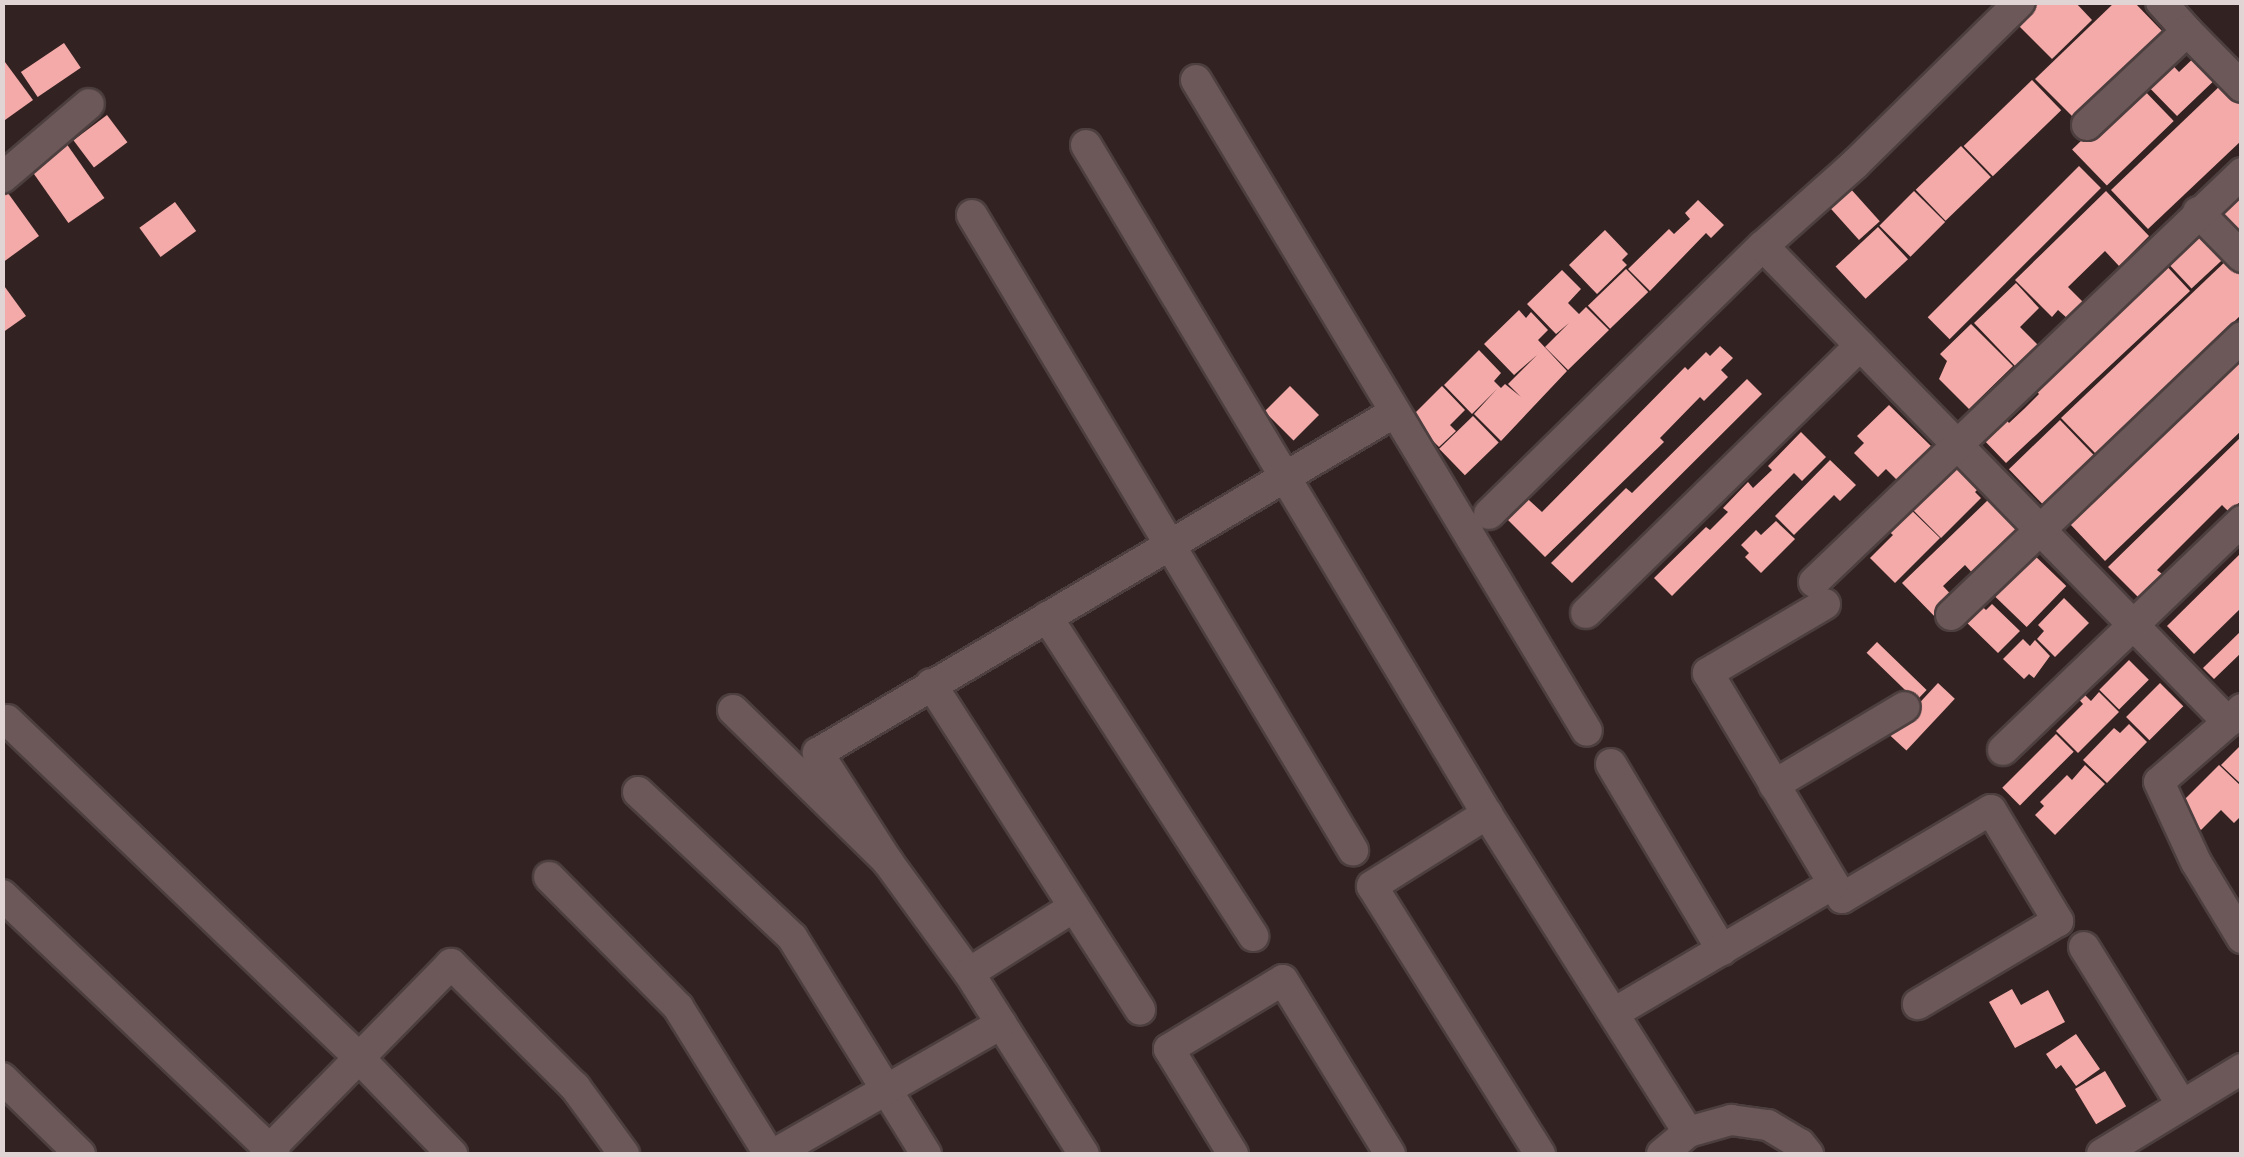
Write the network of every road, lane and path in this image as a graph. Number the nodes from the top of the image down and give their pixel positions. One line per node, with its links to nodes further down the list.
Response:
1 (2020, 2): 13 (street)
2 (2161, 2): 3 (street)
3 (2187, 31): 5 (street); 7 (street)
4 (1196, 80): 17 (street)
5 (2242, 87)
6 (89, 104): 10 (street)
7 (2087, 126)
8 (1086, 145): 19 (street)
9 (2242, 173): 11 (street)
10 (2, 178)
11 (2198, 212): 14 (street); 18 (street)
12 (972, 215): 23 (street)
13 (1763, 246): 16 (street); 20 (street)
14 (2242, 257)
15 (2242, 337): 22 (street)
16 (1860, 346): 18 (street); 24 (street)
17 (1395, 412): 19 (street); 33 (street)
18 (1956, 444): 22 (street); 36 (street)
19 (1285, 478): 23 (street); 38 (street)
20 (1489, 514)
21 (2242, 520): 27 (street)
22 (2039, 529): 25 (street); 27 (street)
23 (1170, 546): 26 (street); 39 (street)
24 (1586, 613)
25 (1951, 615)
26 (1047, 617): 28 (street); 45 (street)
27 (2132, 624): 31 (street); 34 (street)
28 (931, 684): 40 (street); 44 (street)
29 (1905, 707): 36 (street)
30 (732, 710): 40 (street)
31 (2235, 716): 46 (street)
32 (7, 720): 54 (street)
33 (1586, 731)
34 (2002, 750)
35 (1611, 764): 48 (street)
36 (1774, 785): 42 (street)
37 (638, 792): 57 (street)
38 (1487, 814): 52 (street); 69 (street)
39 (1353, 850)
40 (888, 862): 49 (street)
41 (549, 877): 64 (street)
42 (1833, 884): 48 (street); 50 (street)
43 (2, 895): 60 (street)
44 (1074, 907): 49 (street); 51 (street)
45 (1253, 936)
46 (2242, 938)
47 (2084, 947): 58 (street)
48 (1722, 950): 52 (street)
49 (969, 973): 53 (street)
50 (1918, 1004)
51 (1140, 1010)
52 (1614, 1013): 59 (street)
53 (1001, 1024): 57 (street); 66 (street)
54 (359, 1058): 60 (street); 62 (street); 63 (street)
55 (2242, 1069): 58 (street)
56 (2, 1078): 61 (street)
57 (884, 1089): 64 (street); 65 (street)
58 (2182, 1105): 72 (street)
59 (1688, 1132): 70 (street); 71 (street)
60 (270, 1153)
61 (80, 1154)
62 (452, 1154)
63 (624, 1154)
64 (772, 1154)
65 (926, 1154)
66 (1084, 1154)
67 (1233, 1154): 68 (street)
68 (1390, 1154)
69 (1540, 1154)
70 (1662, 1154)
71 (1808, 1154)
72 (2102, 1154)

